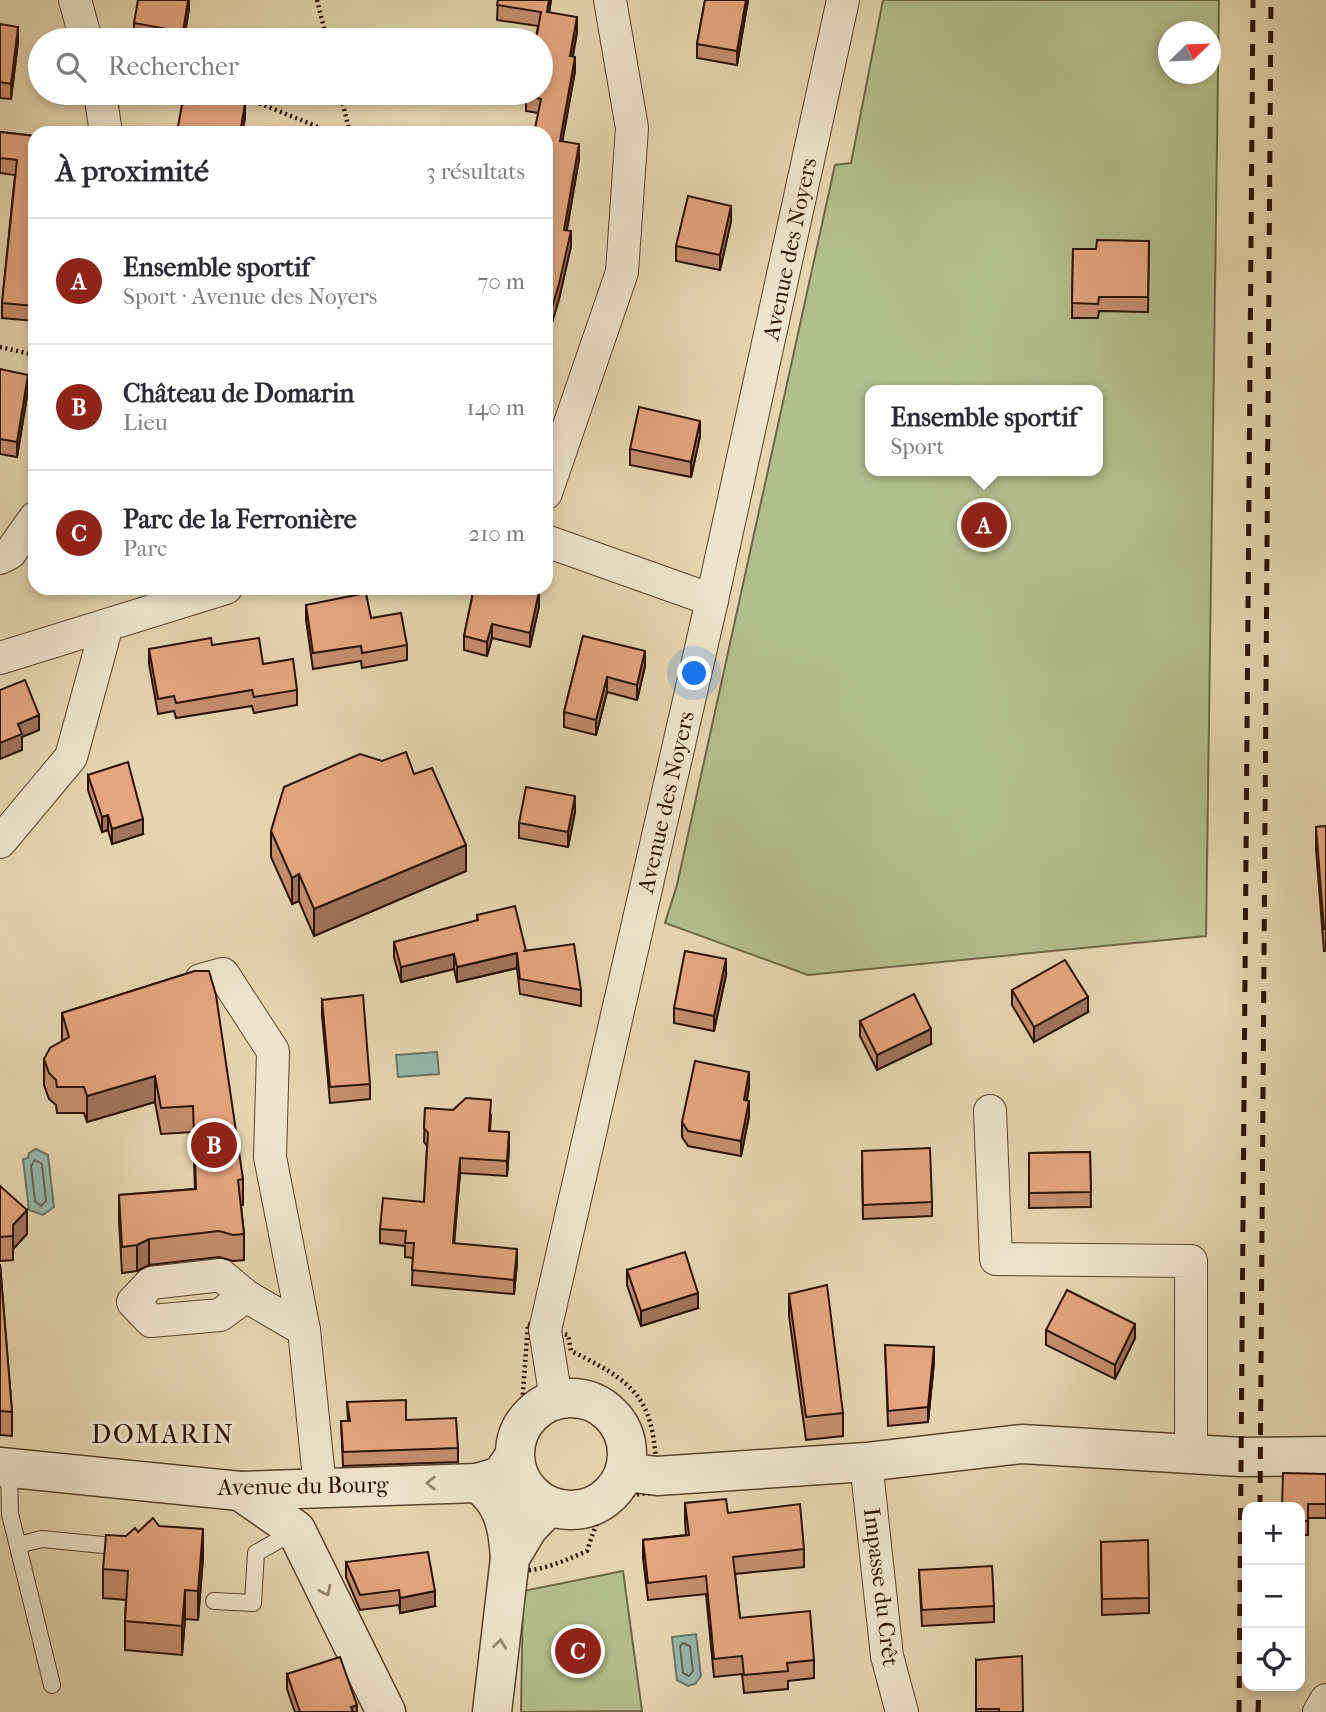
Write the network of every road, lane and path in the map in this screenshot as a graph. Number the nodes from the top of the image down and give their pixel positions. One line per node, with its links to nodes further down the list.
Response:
1 (75, 0): 5 (street)
2 (317, 0): 6 (path)
3 (610, 0): 15 (street)
4 (843, 0): 20 (street, Avenue des Noyers)
5 (83, 28)
6 (324, 28)
7 (102, 105): 10 (street)
8 (263, 105): 11 (path)
9 (343, 105): 12 (path)
10 (105, 126)
11 (315, 126)
12 (348, 126)
13 (0, 347): 14 (path)
14 (28, 353)
15 (553, 473)
16 (28, 528): 18 (street)
17 (553, 543): 20 (street)
18 (0, 558)
19 (203, 595): 21 (street)
20 (712, 600): 28 (street, Avenue des Noyers)
21 (107, 625): 22 (street); 23 (street)
22 (0, 658)
23 (0, 842)
24 (201, 980): 27 (street)
25 (990, 1111): 30 (street)
26 (246, 1296): 27 (street)
27 (304, 1330): 37 (street)
28 (545, 1331): 29 (street, Avenue des Noyers); 35 (path); 36 (path)
29 (556, 1399): 32 (street); 35 (street)
30 (1191, 1454): 31 (street); 33 (street)
31 (1326, 1456)
32 (513, 1458): 36 (street, Avenue du Bourg); 39 (street)
33 (866, 1462): 35 (street); 49 (street, Impasse du Crêt)
34 (4, 1468): 38 (street, Avenue du Bourg); 41 (lane)
35 (641, 1474): 39 (street); 43 (path)
36 (477, 1483): 37 (street, Avenue du Bourg, one-way to 37); 43 (street); 43 (path)
37 (332, 1488): 38 (street, Avenue du Bourg); 40 (street)
38 (240, 1491): 40 (street)
39 (548, 1507): 43 (street)
40 (296, 1530): 44 (lane); 47 (street, one-way to 47)
41 (18, 1545): 42 (lane); 45 (lane)
42 (103, 1545)
43 (509, 1565): 48 (street, one-way to 43)
44 (214, 1601)
45 (52, 1685)
46 (1326, 1700): 50 (street)
47 (386, 1712)
48 (492, 1712)
49 (902, 1712)
50 (1319, 1712)

